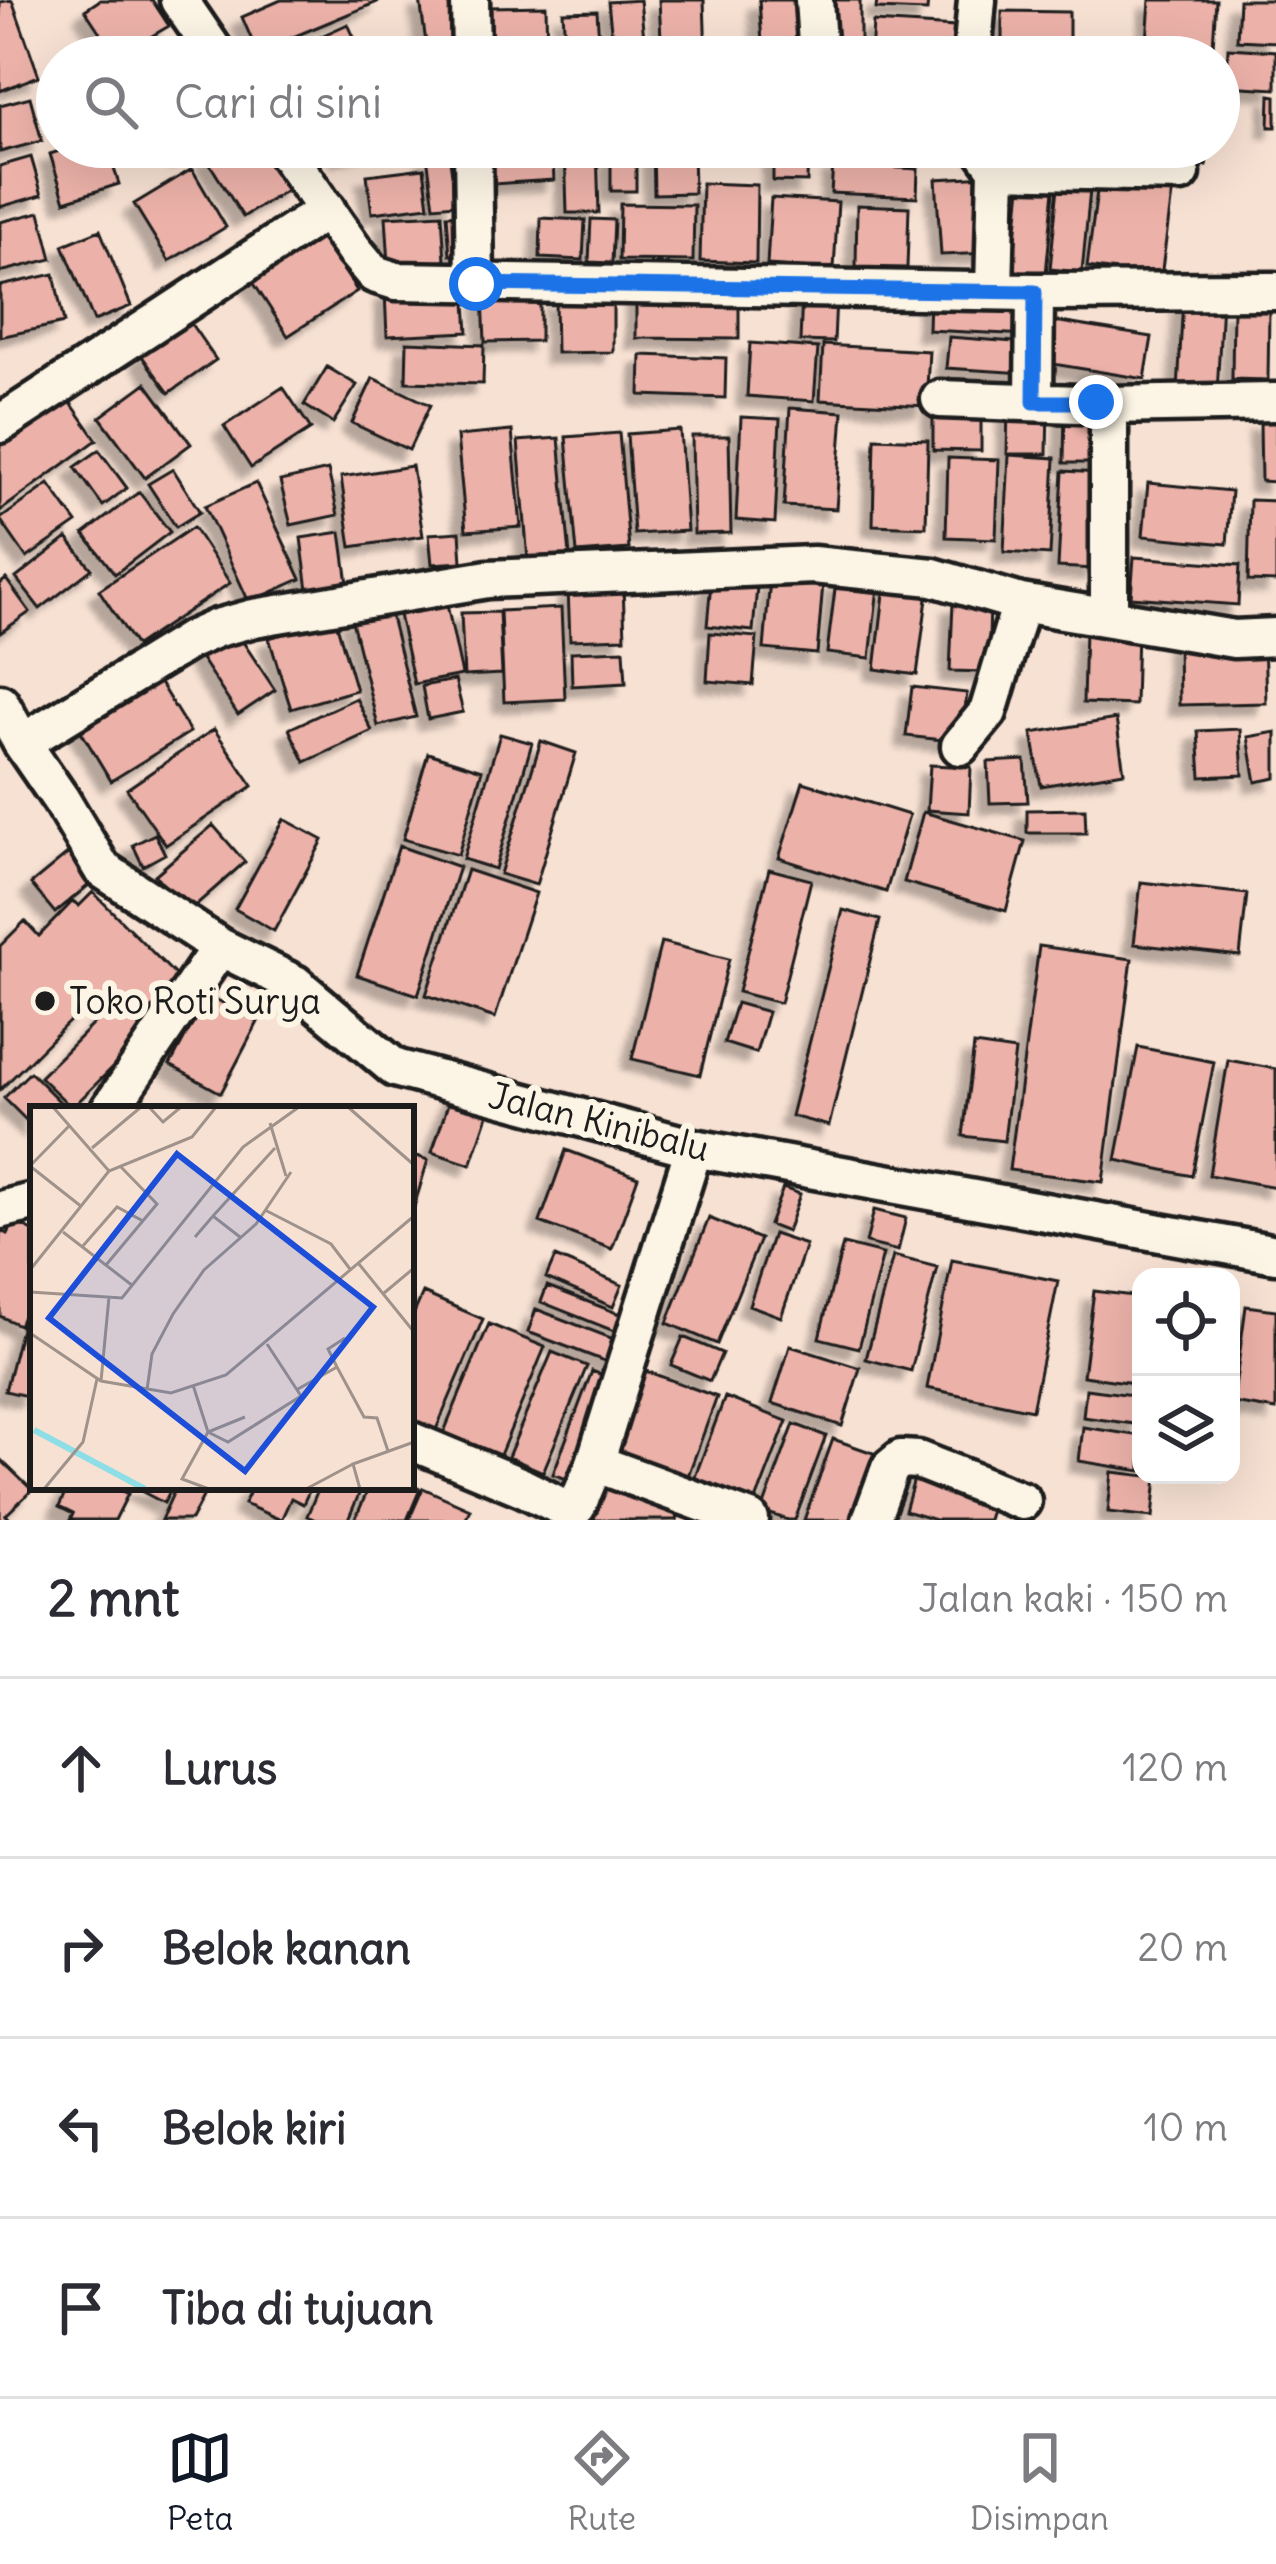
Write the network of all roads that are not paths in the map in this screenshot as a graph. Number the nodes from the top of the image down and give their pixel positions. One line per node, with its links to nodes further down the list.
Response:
1 (179, 0): 5 (street)
2 (470, 0): 6 (street)
3 (814, 0): 7 (street)
4 (977, 0): 8 (street)
5 (204, 36)
6 (471, 36)
7 (817, 36)
8 (974, 36)
9 (297, 168): 14 (street)
10 (473, 168): 15 (street)
11 (989, 168): 16 (street)
12 (1126, 168): 13 (street)
13 (1181, 172)
14 (327, 210): 15 (street); 23 (street)
15 (476, 284): 16 (street)
16 (994, 290): 18 (street)
17 (1276, 291): 18 (street)
18 (1035, 292): 20 (street)
19 (940, 399): 20 (street)
20 (1034, 402): 22 (street)
21 (1276, 402): 22 (street)
22 (1106, 405): 25 (street)
23 (0, 424)
24 (1021, 604): 25 (street); 28 (street); 29 (street)
25 (1109, 617): 26 (street)
26 (1276, 637)
27 (0, 703): 28 (street, Jalan Kinibalu)
28 (22, 743): 30 (street, Jalan Kinibalu)
29 (960, 746)
30 (220, 947): 31 (street); 32 (street, Jalan Kinibalu)
31 (112, 1106)
32 (694, 1148): 35 (street, Jalan Kinibalu); 37 (street)
33 (30, 1203): 34 (street)
34 (0, 1210)
35 (1276, 1254)
36 (414, 1442): 37 (street)
37 (595, 1463): 39 (street)
38 (1022, 1501): 40 (street)
39 (750, 1520)
40 (871, 1520)

